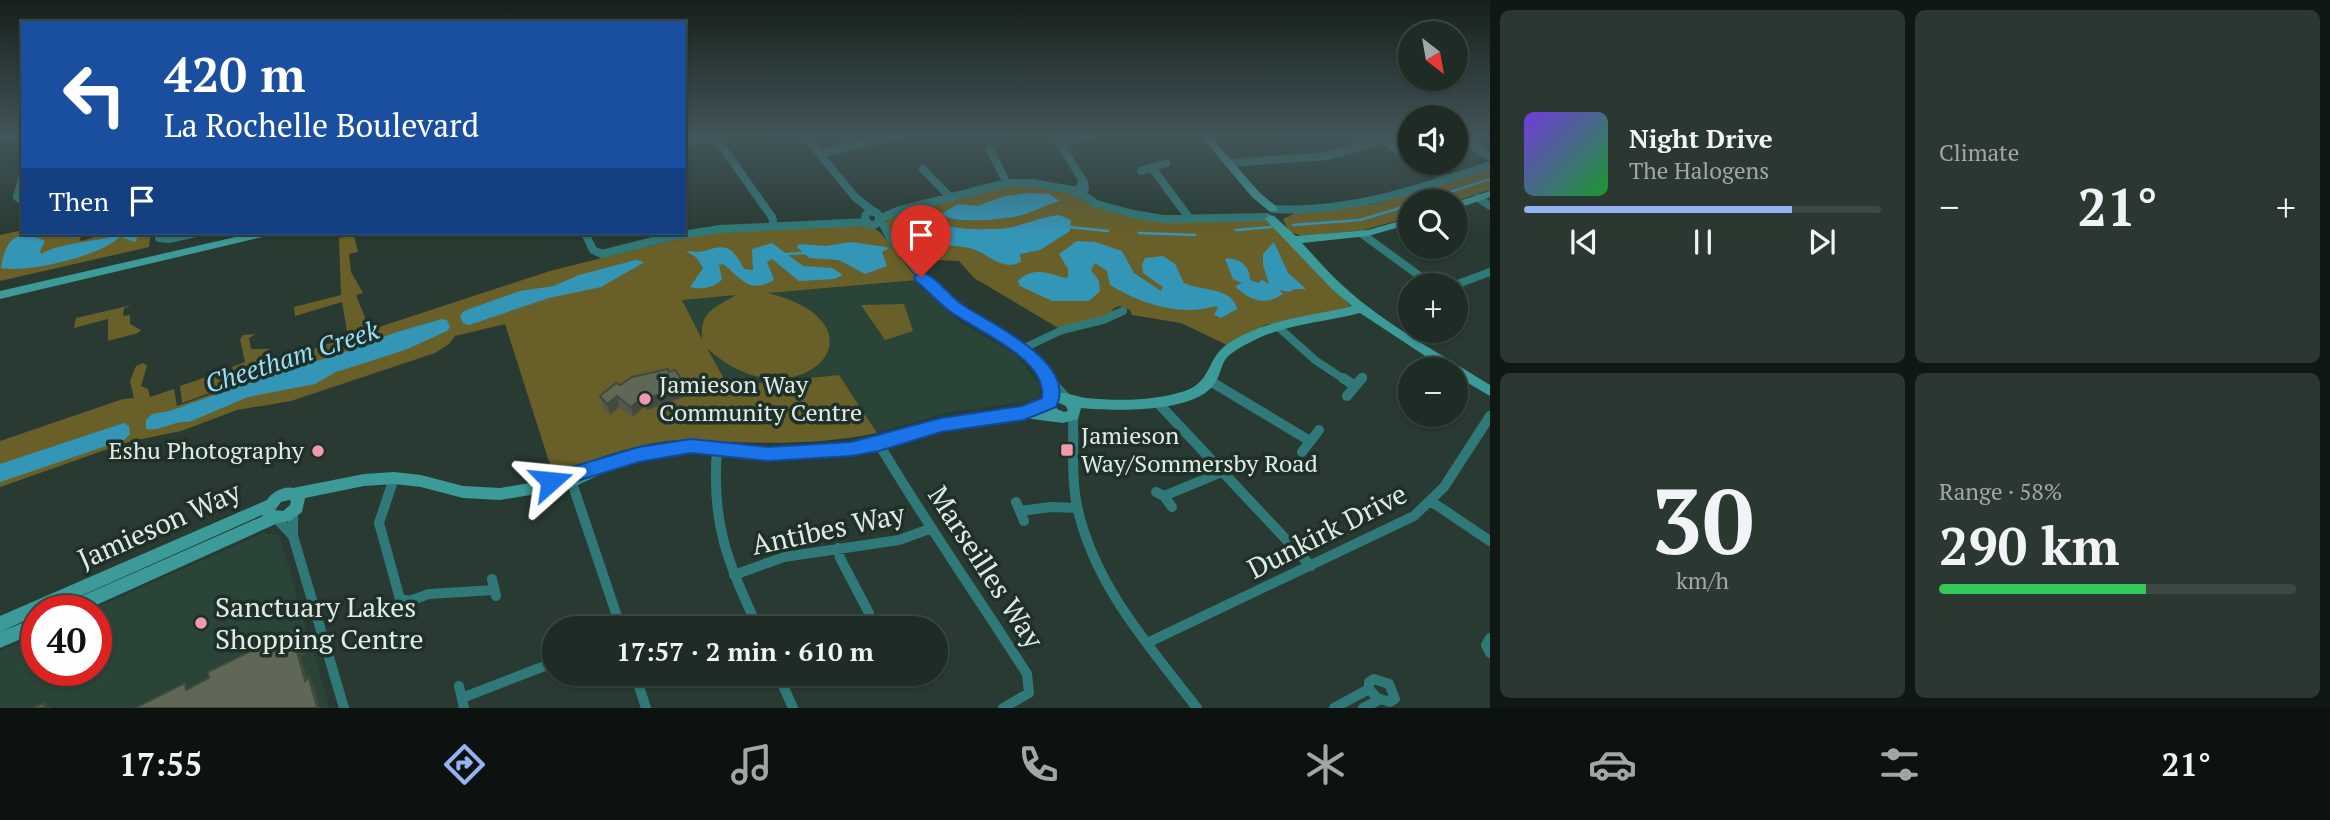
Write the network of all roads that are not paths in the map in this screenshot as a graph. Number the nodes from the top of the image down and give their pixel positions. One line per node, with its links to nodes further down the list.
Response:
1 (737, 168): 30 (street)
2 (831, 168): 20 (street)
3 (921, 168): 11 (street)
4 (925, 168): 19 (street)
5 (999, 168): 16 (street)
6 (1076, 168): 17 (street)
7 (1150, 168): 12 (street)
8 (1154, 168): 28 (street)
9 (1232, 168): 25 (street)
10 (1481, 168): 14 (street)
11 (914, 170)
12 (1141, 171)
13 (1440, 175): 14 (street)
14 (1447, 179): 25 (street)
15 (21, 182): 22 (street)
16 (1007, 183): 17 (street); 19 (street)
17 (1079, 192): 28 (street)
18 (1490, 194): 21 (street)
19 (949, 196): 26 (street)
20 (855, 197): 26 (street); 27 (street)
21 (1478, 198): 23 (street); 24 (street)
22 (21, 201)
23 (1468, 202)
24 (1490, 206)
25 (1271, 213): 28 (street); 39 (street)
26 (878, 216): 27 (street); 40 (street)
27 (866, 219): 30 (street); 40 (street)
28 (1190, 219)
29 (1398, 225): 32 (street)
30 (774, 226): 31 (street)
31 (686, 233)
32 (1362, 234): 39 (street); 43 (street)
33 (159, 235): 34 (street)
34 (186, 235)
35 (223, 235): 45 (street)
36 (258, 235): 45 (street)
37 (586, 235): 41 (street)
38 (677, 235): 41 (street)
39 (1290, 236): 46 (street)
40 (890, 238): 50 (street)
41 (597, 253)
42 (1490, 272): 44 (street)
43 (1416, 273)
44 (1468, 280)
45 (0, 293)
46 (1362, 308): 48 (street); 51 (street)
47 (1123, 312): 50 (street)
48 (1277, 326): 49 (street); 58 (street)
49 (1236, 346): 56 (street)
50 (1022, 349): 53 (street)
51 (1436, 357)
52 (1468, 375): 57 (street)
53 (1047, 376): 61 (street); 63 (street)
54 (1363, 376): 58 (street)
55 (1468, 377): 59 (street)
56 (1210, 382): 62 (street); 69 (street)
57 (1490, 383)
58 (1355, 386): 60 (street)
59 (1490, 391)
60 (1347, 396)
61 (1050, 402): 63 (street, Jamieson Way); 64 (street, Jamieson Way); 65 (street)
62 (1158, 403): 63 (street); 73 (street)
63 (1071, 407): 65 (street, Jamieson Way); 68 (street)
64 (1024, 413): 65 (street, Jamieson Way); 70 (street, Jamieson Way)
65 (1057, 416): 68 (street)
66 (1490, 416): 76 (street, Dunkirk Drive)
67 (1320, 430): 69 (street)
68 (1072, 433): 79 (street)
69 (1310, 441): 71 (street)
70 (879, 444): 72 (street, Jamieson Way); 82 (street, Marseilles Way)
71 (1302, 452)
72 (717, 453): 75 (street, Jamieson Way); 87 (street)
73 (1222, 472): 78 (street); 86 (street)
74 (394, 478): 75 (street, Jamieson Way); 77 (street, Jamieson Way); 88 (street)
75 (571, 480): 91 (street)
76 (1432, 502): 84 (street); 86 (street, Dunkirk Drive)
77 (295, 503): 81 (street, Jamieson Way); 81 (street, Jamieson Way); 83 (street)
78 (1172, 507)
79 (1077, 508): 80 (street); 98 (street)
80 (1020, 511)
81 (273, 513): 83 (street); 89 (street, Jamieson Way)
82 (932, 528): 85 (street, Antibes Way); 109 (street, Marseilles Way)
83 (293, 536): 106 (street)
84 (1490, 541)
85 (838, 548): 87 (street, Antibes Way); 90 (street)
86 (1311, 566): 98 (street, Dunkirk Drive)
87 (734, 575): 92 (street)
88 (494, 588)
89 (90, 595)
90 (869, 613)
91 (617, 616)
92 (753, 616)
93 (21, 618): 94 (street, Jamieson Way)
94 (0, 624)
95 (21, 631): 97 (street)
96 (1490, 638): 99 (street)
97 (0, 640)
98 (1147, 643): 110 (street)
99 (1490, 653)
100 (542, 667): 104 (street)
101 (639, 686): 107 (street)
102 (783, 686): 108 (street)
103 (1369, 689): 105 (street); 105 (street); 111 (street)
104 (462, 697)
105 (1379, 700): 112 (street)
106 (344, 708)
107 (646, 708)
108 (793, 708)
109 (1003, 708)
110 (1197, 708)
111 (1334, 708)
112 (1363, 708)

